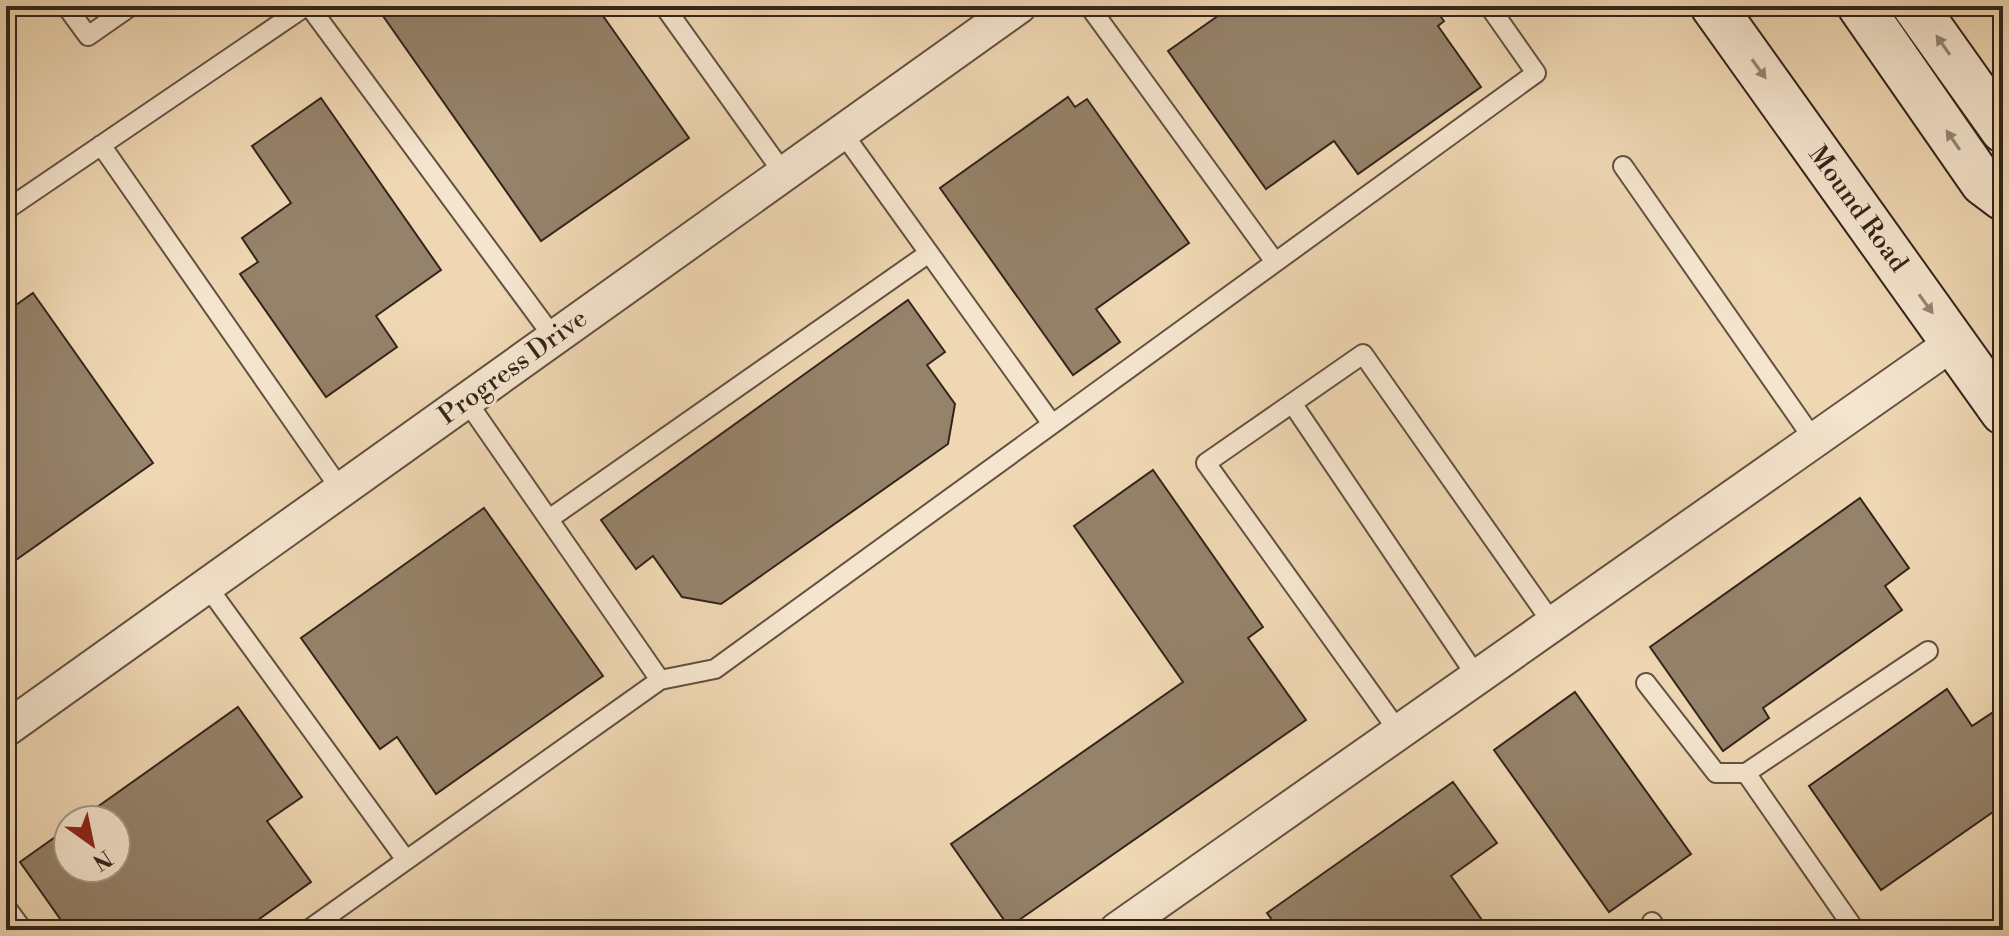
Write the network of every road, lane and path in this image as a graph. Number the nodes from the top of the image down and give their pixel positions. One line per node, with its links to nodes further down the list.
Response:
1 (66, 6): 2 (lane)
2 (131, 6)
3 (307, 6): 13 (lane); 20 (lane)
4 (664, 6): 15 (lane)
5 (1019, 6): 12 (street, Progress Drive)
6 (1089, 6): 19 (lane)
7 (1489, 6): 19 (lane)
8 (1713, 6): 21 (main road, Mound Road, one-way to 21)
9 (1860, 6): 16 (main road, one-way to 9)
10 (1915, 6): 11 (main road, one-way to 10)
11 (2003, 130)
12 (842, 132): 15 (street, Progress Drive); 18 (lane)
13 (101, 145): 17 (lane); 27 (lane)
14 (1623, 166): 26 (lane)
15 (784, 174): 20 (street, Progress Drive)
16 (2003, 198)
17 (6, 210)
18 (929, 253): 25 (lane); 28 (lane)
19 (1275, 262): 25 (lane)
20 (554, 338): 22 (street, Progress Drive)
21 (1954, 342): 24 (main road, Mound Road); 26 (street)
22 (466, 400): 27 (street, Progress Drive); 28 (lane)
23 (1292, 403): 30 (lane); 32 (lane); 36 (lane)
24 (2003, 412)
25 (1052, 424): 33 (lane)
26 (1814, 440): 30 (street)
27 (341, 490): 29 (street, Progress Drive)
28 (549, 519): 33 (lane)
29 (207, 586): 35 (street, Progress Drive); 38 (lane)
30 (1553, 624): 32 (street)
31 (1928, 651): 37 (lane)
32 (1477, 677): 36 (street)
33 (660, 680): 38 (lane)
34 (1646, 683): 37 (lane)
35 (6, 729)
36 (1399, 732): 42 (street)
37 (1746, 773): 43 (lane)
38 (406, 860): 41 (lane)
39 (6, 907): 40 (lane)
40 (23, 930)
41 (308, 930)
42 (1117, 930)
43 (1855, 930)

